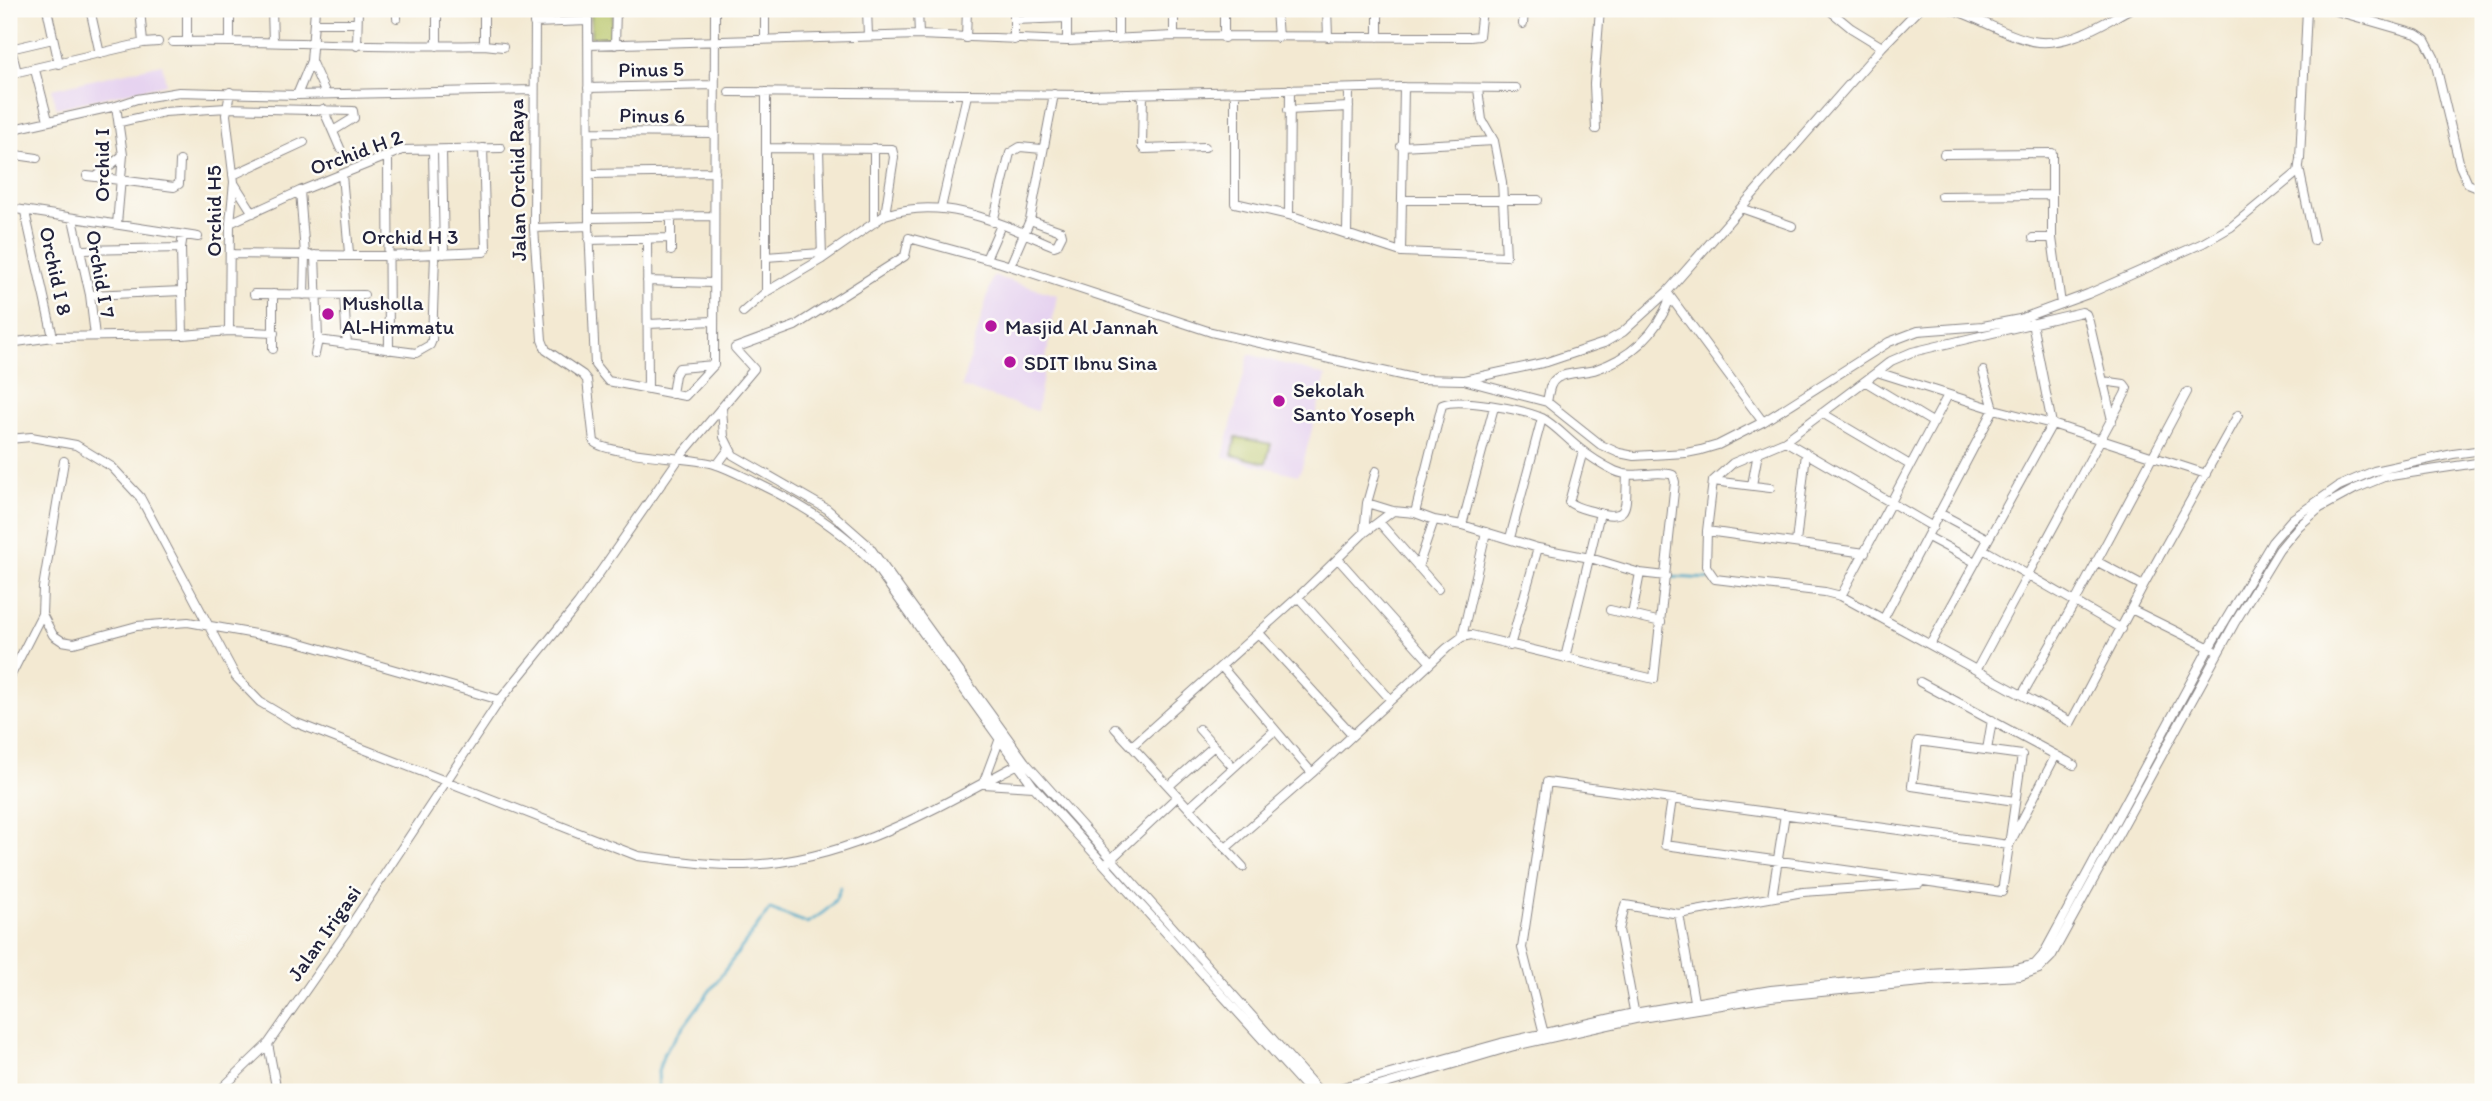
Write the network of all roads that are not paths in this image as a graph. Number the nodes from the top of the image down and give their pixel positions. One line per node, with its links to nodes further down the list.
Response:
1 (47, 9): 50 (street)
2 (90, 9): 71 (street)
3 (138, 9): 62 (street)
4 (187, 9): 54 (street)
5 (230, 9): 58 (street)
6 (272, 9): 59 (street)
7 (315, 9): 38 (street)
8 (358, 9): 39 (street)
9 (437, 9): 68 (street)
10 (484, 9): 64 (street)
11 (535, 9): 40 (street, Jalan Orchid Raya)
12 (589, 9): 37 (street)
13 (616, 9): 66 (street)
14 (715, 9): 61 (street)
15 (765, 9): 51 (street)
16 (867, 9): 43 (street)
17 (918, 9): 42 (street)
18 (967, 9): 45 (street)
19 (1014, 9): 36 (street)
20 (1118, 9): 52 (street)
21 (1174, 9): 44 (street)
22 (1224, 9): 48 (street)
23 (1276, 9): 49 (street)
24 (1327, 9): 46 (street)
25 (1378, 9): 47 (street)
26 (1482, 9): 47 (street)
27 (1524, 9): 41 (street)
28 (1600, 9): 100 (street)
29 (1828, 9): 70 (street)
30 (1919, 9): 70 (street)
31 (1950, 9): 32 (street)
32 (2130, 9)
33 (2307, 9): 123 (street)
34 (2329, 9): 129 (street)
35 (1067, 13): 36 (street); 55 (street)
36 (1014, 20): 53 (street)
37 (588, 21): 40 (street); 65 (street)
38 (315, 23): 39 (street); 60 (street)
39 (357, 23): 67 (street)
40 (534, 23): 83 (street, Jalan Orchid Raya)
41 (1523, 24)
42 (919, 35): 43 (street); 45 (street)
43 (868, 36): 51 (street)
44 (1174, 36): 48 (street); 52 (street)
45 (966, 37): 53 (street)
46 (1328, 37): 47 (street); 49 (street)
47 (1378, 37)
48 (1224, 38): 49 (street)
49 (1278, 38)
50 (53, 39): 63 (street); 72 (street)
51 (765, 39): 61 (street)
52 (1118, 39): 55 (street)
53 (1014, 40): 55 (street)
54 (187, 41): 57 (street); 58 (street)
55 (1067, 41)
56 (158, 42): 62 (street)
57 (173, 42)
58 (230, 42): 59 (street)
59 (273, 42): 60 (street)
60 (312, 42): 67 (street); 73 (street)
61 (715, 42): 66 (street); 76 (street)
62 (144, 43): 71 (street)
63 (10, 45): 75 (street)
64 (484, 45): 68 (street); 69 (street)
65 (589, 45): 66 (street); 78 (street)
66 (615, 45)
67 (357, 46): 68 (street)
68 (437, 46)
69 (503, 47)
70 (1882, 47): 138 (street)
71 (100, 54): 72 (street)
72 (59, 64): 74 (street)
73 (311, 64): 84 (street); 86 (street)
74 (35, 70): 75 (street); 98 (street)
75 (13, 73)
76 (715, 86): 78 (street, Pinus 5); 104 (street)
77 (1404, 87): 81 (street); 82 (street); 107 (street)
78 (588, 88): 103 (street)
79 (1516, 88): 82 (street)
80 (1290, 89): 81 (street); 89 (street); 97 (street)
81 (1349, 89): 94 (street)
82 (1478, 89): 105 (street)
83 (534, 90): 84 (street); 153 (street, Jalan Orchid Raya)
84 (324, 91): 86 (street)
85 (230, 92): 86 (street); 93 (street); 95 (street, Orchid H5)
86 (298, 92)
87 (730, 92): 88 (street)
88 (766, 92): 92 (street); 112 (street)
89 (1235, 92): 91 (street); 142 (street)
90 (1054, 93): 91 (street); 92 (street); 115 (street)
91 (1143, 94): 108 (street)
92 (967, 95): 137 (street)
93 (116, 106): 98 (street); 99 (street, Orchid I)
94 (1349, 107): 97 (street); 156 (street)
95 (227, 108): 96 (street); 99 (street); 127 (street, Orchid H5)
96 (323, 109): 102 (street); 102 (street)
97 (1288, 110): 142 (street)
98 (47, 116): 101 (street)
99 (120, 122): 119 (street, Orchid I)
100 (1596, 129)
101 (9, 130)
102 (333, 131): 109 (street)
103 (589, 132): 104 (street, Pinus 6); 125 (street)
104 (715, 133): 124 (street)
105 (1494, 141): 107 (street); 133 (street)
106 (304, 142): 127 (street)
107 (1401, 146): 134 (street)
108 (1205, 147)
109 (340, 148)
110 (483, 148): 111 (street, Orchid H 2); 116 (street, Orchid H 2); 171 (street, Orchid H 3)
111 (501, 148)
112 (766, 148): 113 (street); 175 (street)
113 (819, 148): 114 (street); 174 (street)
114 (874, 148): 141 (street); 149 (street)
115 (1042, 149): 146 (street); 150 (street)
116 (438, 151): 120 (street, Orchid H 2); 171 (street)
117 (1944, 153): 131 (street)
118 (9, 154): 121 (street)
119 (123, 155): 128 (street, Orchid I); 128 (street)
120 (388, 157): 126 (street, Orchid H 2); 173 (street)
121 (37, 158)
122 (180, 161): 128 (street)
123 (2299, 168): 163 (street); 190 (street)
124 (715, 172): 125 (street); 143 (street)
125 (589, 174): 147 (street)
126 (342, 175): 130 (street, Orchid H 2); 170 (street)
127 (233, 178): 140 (street); 148 (street, Orchid H5)
128 (122, 181): 151 (street, Orchid I)
129 (2483, 190)
130 (300, 191): 140 (street, Orchid H 2); 169 (street)
131 (2052, 195): 132 (street); 161 (street)
132 (1941, 196)
133 (1503, 199): 134 (street); 135 (street); 167 (street)
134 (1402, 200): 167 (street)
135 (1538, 200)
136 (9, 208): 139 (street)
137 (941, 208): 141 (street); 150 (street)
138 (1741, 208): 152 (street); 189 (street)
139 (25, 212): 145 (street); 200 (street, Orchid I 8)
140 (253, 213): 148 (street, Orchid H 2)
141 (885, 215): 149 (street)
142 (1289, 215): 156 (street)
143 (713, 216): 144 (street); 179 (street)
144 (671, 217): 147 (street); 159 (street)
145 (73, 219): 151 (street); 165 (street, Orchid I 7)
146 (1030, 220): 154 (street); 154 (street)
147 (589, 222): 153 (street); 162 (street)
148 (230, 223): 168 (street, Orchid H5)
149 (874, 223): 174 (street)
150 (997, 223): 154 (street); 176 (street)
151 (117, 224): 155 (street)
152 (1792, 226)
153 (534, 228): 238 (street, Jalan Orchid Raya)
154 (1023, 233): 177 (street)
155 (183, 235): 157 (street); 164 (street)
156 (1347, 235): 167 (street)
157 (198, 237)
158 (647, 238): 159 (street); 162 (street); 178 (street)
159 (671, 238): 166 (street)
160 (2033, 238): 161 (street)
161 (2052, 238): 190 (street)
162 (589, 240): 213 (street)
163 (2314, 240)
164 (181, 248): 165 (street); 180 (street)
165 (82, 250): 184 (street, Orchid I 7)
166 (671, 251)
167 (1401, 252)
168 (231, 254): 169 (street, Orchid H 3); 196 (street, Orchid H5)
169 (304, 254): 172 (street, Orchid H 3); 185 (street)
170 (349, 254): 172 (street, Orchid H 3); 173 (street, Orchid H 3)
171 (439, 254): 173 (street, Orchid H 3); 205 (street)
172 (315, 255): 186 (street)
173 (388, 256): 205 (street)
174 (822, 256): 175 (street); 181 (street)
175 (766, 257): 181 (street)
176 (986, 258): 177 (street); 221 (street, Jalan Irigasi)
177 (1010, 266): 210 (street)
178 (647, 281): 179 (street); 194 (street)
179 (713, 283): 192 (street)
180 (182, 291): 184 (street); 198 (street)
181 (766, 292): 191 (street)
182 (254, 294): 183 (street)
183 (273, 294): 185 (street); 197 (street)
184 (90, 295): 199 (street, Orchid I 7)
185 (304, 295): 186 (street)
186 (316, 295): 187 (street); 201 (street)
187 (344, 295): 188 (street); 203 (street)
188 (364, 295)
189 (1669, 295): 210 (street); 219 (street); 227 (street)
190 (2062, 304): 227 (street)
191 (743, 312)
192 (714, 321): 194 (street); 207 (street)
193 (2032, 323): 209 (street); 212 (street); 229 (street)
194 (648, 324): 213 (street)
195 (9, 330): 202 (street)
196 (229, 331): 197 (street); 198 (street)
197 (274, 333): 204 (street)
198 (183, 335): 199 (street)
199 (94, 336): 200 (street)
200 (53, 337): 202 (street)
201 (317, 340): 203 (street); 206 (street)
202 (10, 343)
203 (347, 345): 205 (street)
204 (273, 349)
205 (389, 350)
206 (316, 354)
207 (714, 365): 216 (street); 216 (street)
208 (1983, 371): 214 (street)
209 (1877, 372): 211 (street); 217 (street)
210 (1464, 380): 219 (street)
211 (1866, 382): 223 (street); 228 (street)
212 (2103, 382): 226 (street); 226 (street)
213 (648, 387): 216 (street)
214 (1987, 390): 218 (street); 222 (street)
215 (2188, 392): 239 (street)
216 (673, 394)
217 (1948, 395): 218 (street); 228 (street)
218 (1969, 401): 222 (street)
219 (1547, 402): 227 (street)
220 (1494, 407): 225 (street); 253 (street); 258 (street)
221 (722, 408): 233 (street); 238 (street, Jalan Irigasi)
222 (1994, 409): 229 (street); 255 (street)
223 (1822, 413): 232 (street); 243 (street)
224 (2238, 415): 245 (street)
225 (1542, 418): 235 (street); 264 (street)
226 (2112, 420): 231 (street)
227 (1763, 422)
228 (1934, 422): 243 (street)
229 (2052, 424): 231 (street); 265 (street)
230 (9, 439): 289 (street)
231 (2100, 440): 239 (street); 276 (street)
232 (1785, 441): 236 (street); 237 (street)
233 (729, 449): 242 (street); 316 (street)
234 (2483, 450): 295 (street)
235 (1583, 451): 246 (street); 254 (street)
236 (1758, 453): 247 (street); 248 (street)
237 (1806, 453): 251 (street); 266 (street)
238 (680, 457): 242 (street); 305 (street, Jalan Irigasi)
239 (2151, 457): 245 (street); 272 (street)
240 (64, 461): 285 (street)
241 (2483, 462): 295 (street)
242 (717, 465): 311 (street)
243 (1910, 465): 251 (street)
244 (1376, 471): 250 (street)
245 (2206, 474): 278 (street)
246 (1627, 475): 254 (street); 277 (street)
247 (1713, 481): 248 (street); 260 (street)
248 (1752, 485): 249 (street)
249 (1770, 488)
250 (1367, 503): 252 (street); 262 (street)
251 (1891, 504): 259 (street); 269 (street)
252 (1393, 511): 253 (street); 257 (street)
253 (1415, 513): 256 (street)
254 (1600, 513): 270 (street)
255 (1941, 514): 259 (street); 265 (street)
256 (1434, 520): 258 (street); 274 (street)
257 (1379, 522): 262 (street); 274 (street)
258 (1462, 525): 261 (street)
259 (1933, 527): 263 (street)
260 (1707, 531): 266 (street); 280 (street)
261 (1486, 532): 264 (street); 292 (street)
262 (1364, 533): 271 (street)
263 (1928, 537): 273 (street); 287 (street)
264 (1510, 538): 267 (street)
265 (1988, 539): 268 (street)
266 (1796, 543): 269 (street)
267 (1538, 548): 270 (street); 294 (street)
268 (1983, 549): 273 (street); 276 (street)
269 (1865, 553): 280 (street)
270 (1590, 558): 275 (street); 296 (street)
271 (1338, 559): 281 (street); 297 (street)
272 (2096, 561): 278 (street); 282 (street)
273 (1975, 562): 293 (street)
274 (1418, 568): 279 (street)
275 (1640, 573): 277 (street); 286 (street)
276 (2029, 575): 282 (street); 300 (street)
277 (1666, 576): 288 (street)
278 (2143, 586): 283 (street)
279 (1438, 589)
280 (1841, 596): 287 (street)
281 (1298, 597): 291 (street); 304 (street)
282 (2075, 602): 290 (street); 303 (street)
283 (2131, 609): 290 (street); 295 (street)
284 (1610, 610): 286 (street)
285 (42, 614): 289 (street); 298 (street)
286 (1632, 615): 288 (street)
287 (1884, 618): 293 (street)
288 (1661, 622): 296 (street)
289 (208, 625): 305 (street); 320 (street)
290 (2122, 629): 303 (street)
291 (1259, 633): 299 (street); 310 (street)
292 (1462, 637): 294 (street); 297 (street)
293 (1931, 643): 300 (street)
294 (1510, 646): 296 (street)
295 (2213, 650): 337 (street)
296 (1565, 658)
297 (1431, 663): 304 (street)
298 (12, 665): 301 (street)
299 (1220, 666): 309 (street); 312 (street)
300 (1977, 669): 303 (street)
301 (9, 679)
302 (1920, 682): 306 (street)
303 (2022, 695)
304 (1391, 700): 310 (street)
305 (500, 701): 320 (street, Jalan Irigasi)
306 (1992, 720): 314 (street); 315 (street)
307 (1115, 728): 312 (street)
308 (1199, 729): 313 (street)
309 (1275, 730): 318 (street); 319 (street)
310 (1353, 735): 319 (street)
311 (999, 741): 316 (street); 321 (street)
312 (1132, 746): 322 (street)
313 (1214, 746): 318 (street); 322 (street)
314 (1987, 750): 326 (street); 326 (street)
315 (2056, 755): 317 (street); 329 (street)
316 (1020, 763): 321 (street); 323 (street); 332 (street)
317 (2074, 765)
318 (1233, 767): 327 (street)
319 (1312, 773): 330 (street)
320 (446, 782): 321 (street); 340 (street, Jalan Irigasi)
321 (983, 784): 323 (street)
322 (1168, 786): 324 (street)
323 (1034, 787): 332 (street)
324 (1178, 796): 327 (street); 332 (street)
325 (1672, 799): 328 (street); 331 (street); 339 (street)
326 (2015, 801): 329 (street)
327 (1189, 808): 330 (street)
328 (1785, 814): 329 (street); 331 (street)
329 (2009, 845): 334 (street)
330 (1226, 848): 333 (street)
331 (1778, 861): 334 (street); 335 (street)
332 (1108, 862): 343 (street); 344 (street)
333 (1243, 867)
334 (1935, 883): 335 (street)
335 (1772, 897): 336 (street)
336 (1679, 914): 337 (street); 338 (street)
337 (1695, 1005): 338 (street)
338 (1635, 1016): 339 (street)
339 (1544, 1036): 344 (street); 345 (street)
340 (268, 1044): 341 (street, Jalan Irigasi); 342 (street)
341 (218, 1092)
342 (277, 1092)
343 (1310, 1092)
344 (1322, 1092)
345 (1359, 1092)

